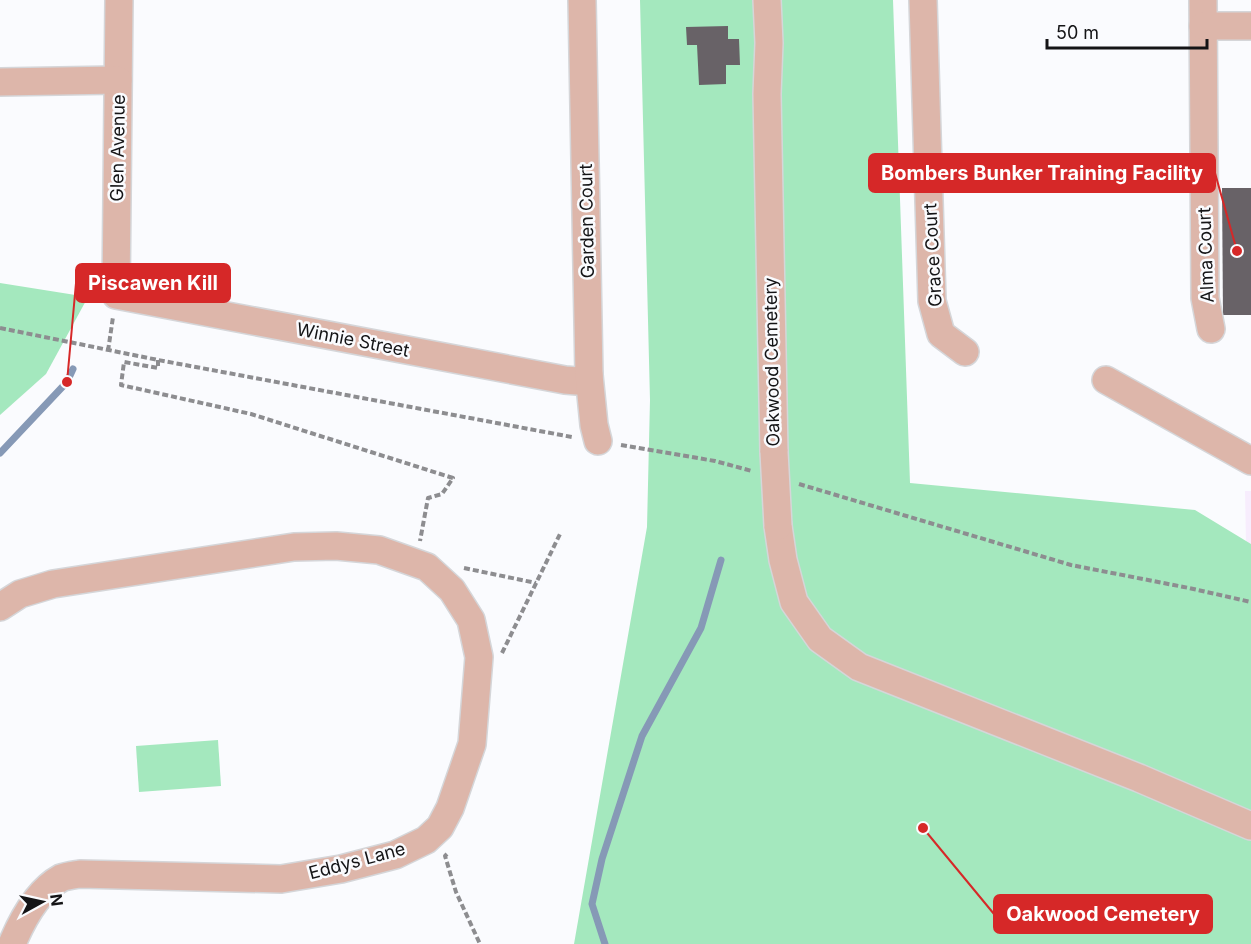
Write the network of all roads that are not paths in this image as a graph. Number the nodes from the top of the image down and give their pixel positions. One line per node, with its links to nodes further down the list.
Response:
1 (119, 0): 7 (street, Glen Avenue)
2 (582, 0): 12 (street, Garden Court)
3 (767, 0): 17 (street, Oakwood Cemetery, bridge)
4 (923, 0): 11 (street, Grace Court)
5 (1203, 13): 6 (street); 10 (street, Alma Court)
6 (1251, 26)
7 (118, 80): 8 (street); 9 (street, Glen Avenue)
8 (0, 82)
9 (116, 295): 12 (street, Winnie Street)
10 (1211, 329)
11 (965, 352)
12 (589, 375): 14 (street, Garden Court)
13 (1106, 380): 15 (street)
14 (598, 441)
15 (1251, 461)
16 (0, 607): 18 (street, Eddys Lane)
17 (1251, 826)
18 (12, 944)

